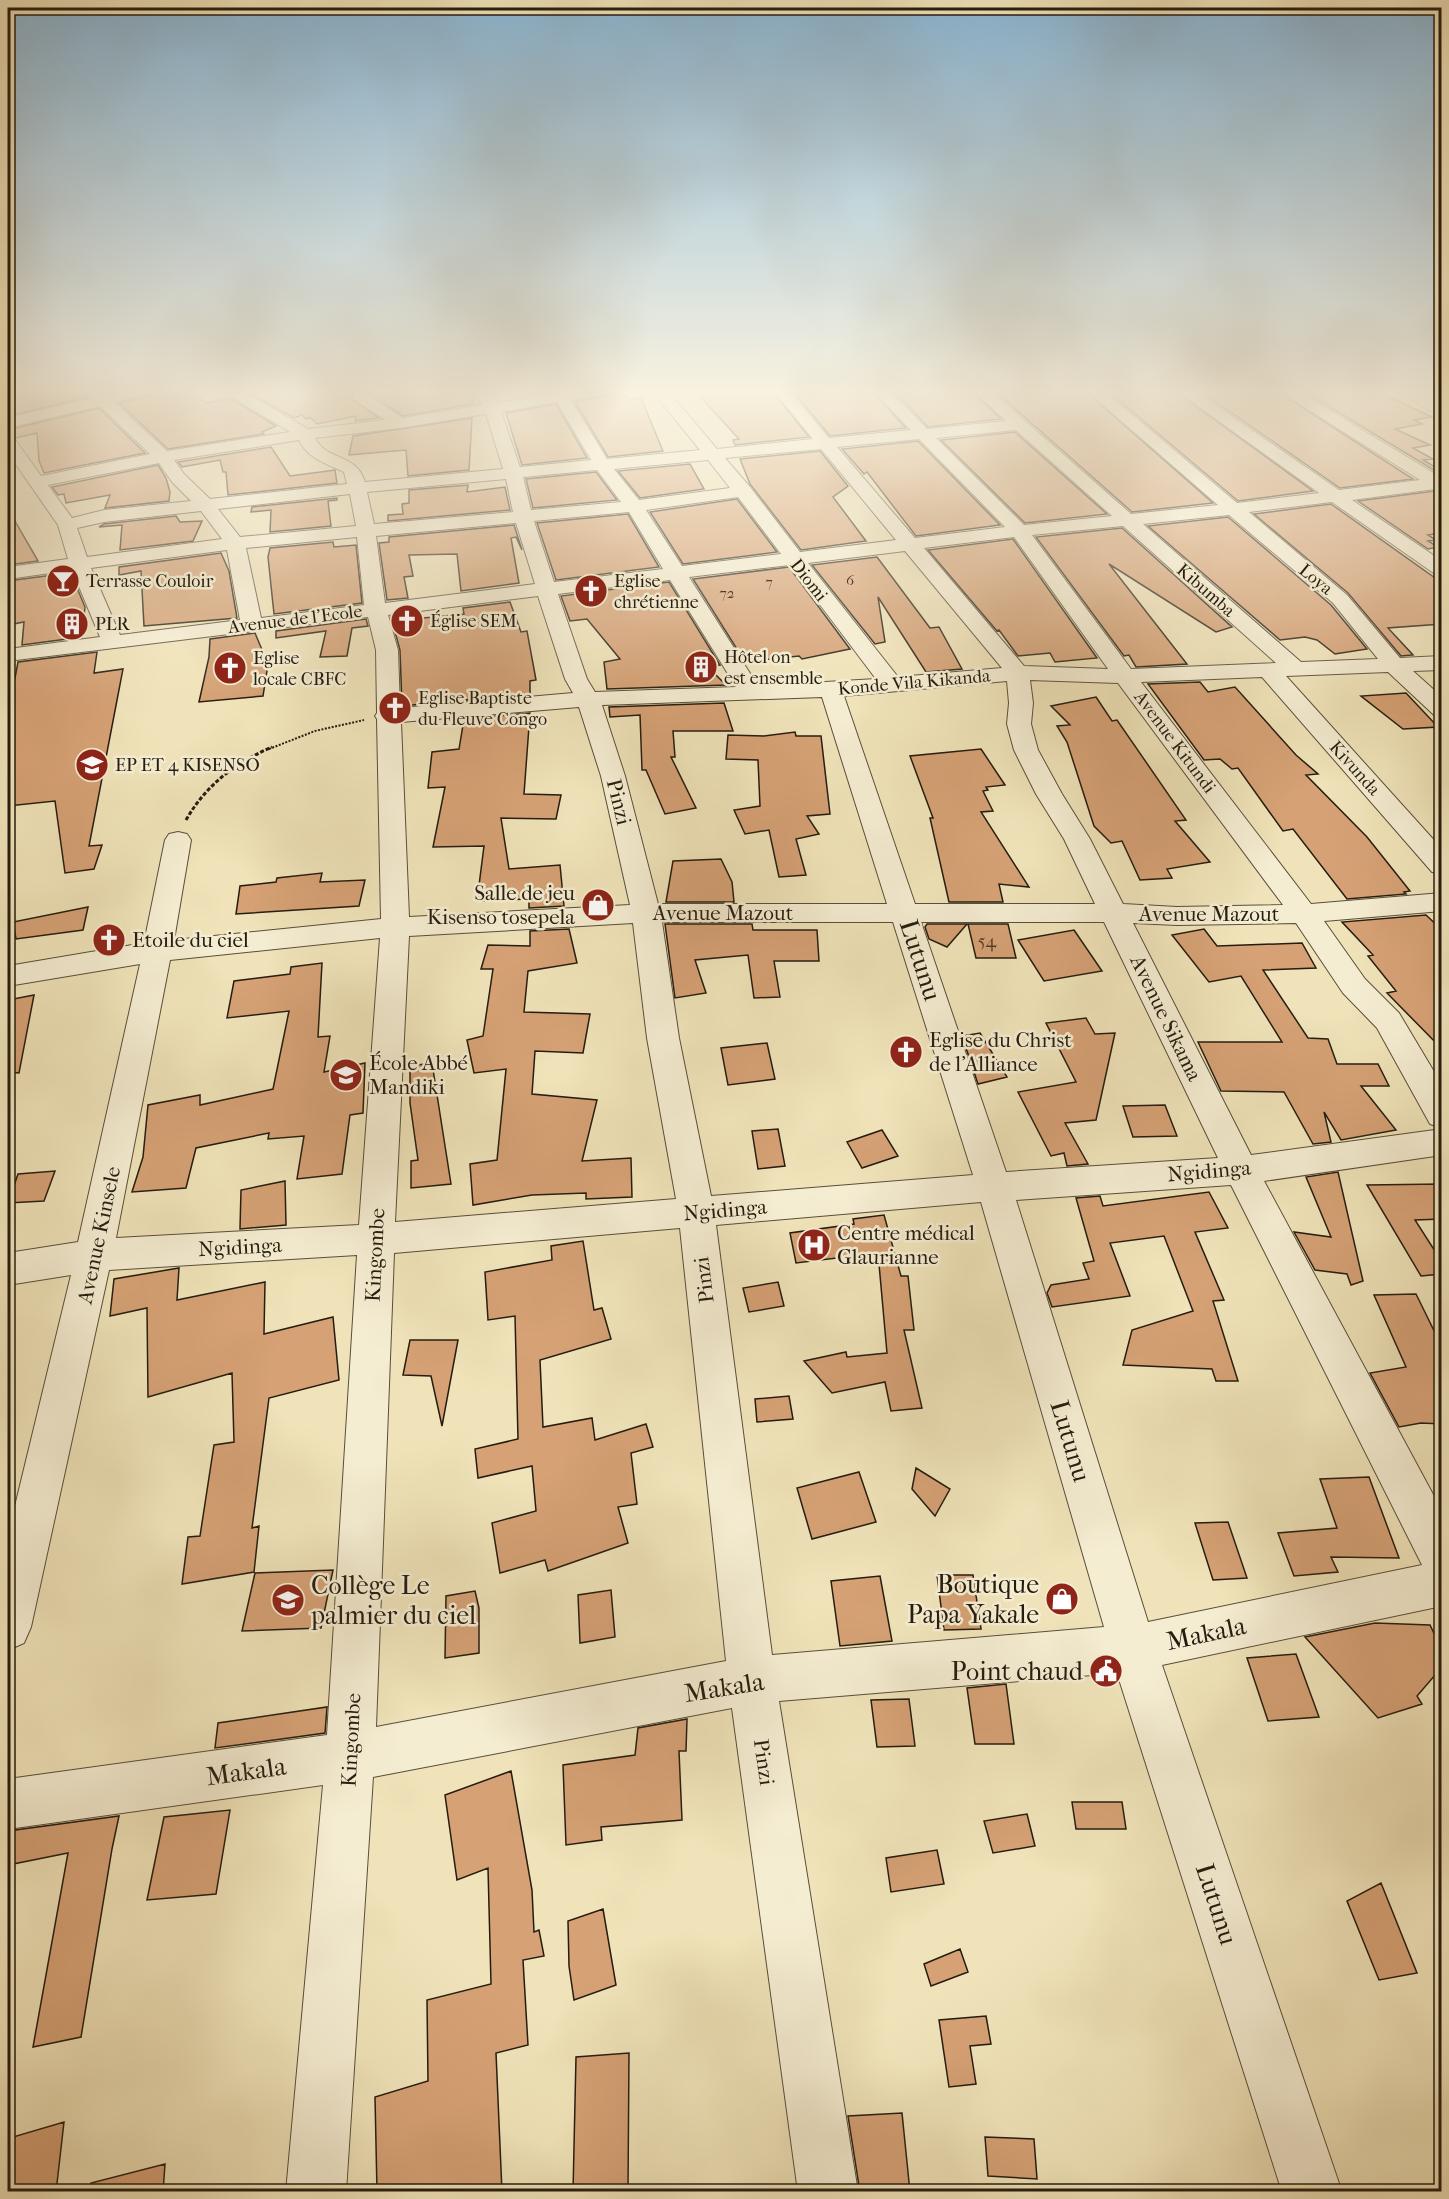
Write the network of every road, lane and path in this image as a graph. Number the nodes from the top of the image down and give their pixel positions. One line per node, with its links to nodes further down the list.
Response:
1 (46, 494): 21 (street)
2 (194, 494): 16 (street)
3 (303, 494): 16 (street)
4 (357, 494): 22 (street, Kingombe)
5 (518, 494): 19 (street, Pinzi)
6 (624, 494): 17 (street)
7 (725, 494): 17 (street)
8 (746, 494): 26 (street, Diomi)
9 (867, 494): 25 (street)
10 (982, 494): 23 (street, Avenue Kitundi)
11 (1095, 494): 20 (street, Kibumba)
12 (1215, 494): 18 (street, Loya)
13 (1330, 494): 15 (street)
14 (1362, 494): 15 (street, Avenue de l'Ecole)
15 (1335, 497): 18 (street, Avenue de l'Ecole); 28 (street)
16 (205, 504): 21 (street); 24 (street)
17 (634, 506): 19 (street); 30 (street)
18 (1233, 509): 20 (street, Avenue de l'Ecole); 37 (street, Loya)
19 (523, 516): 22 (street); 31 (street, Pinzi)
20 (1125, 520): 23 (street, Avenue de l'Ecole); 38 (street, Kibumba)
21 (67, 525): 27 (street)
22 (366, 529): 24 (street); 32 (street, Kingombe)
23 (1019, 531): 25 (street, Avenue de l'Ecole); 41 (street, Avenue Kitundi)
24 (235, 543): 27 (street); 33 (street)
25 (910, 546): 26 (street, Avenue de l'Ecole); 40 (street)
26 (794, 560): 30 (street, Avenue de l'Ecole); 42 (street, Diomi)
27 (79, 564): 29 (street); 34 (street)
28 (1442, 570)
29 (8, 573)
30 (677, 574): 31 (street, Avenue de l'Ecole); 44 (street)
31 (549, 590): 32 (street, Avenue de l'Ecole); 45 (street, Pinzi)
32 (375, 609): 33 (street, Avenue de l'Ecole); 47 (street, Kingombe)
33 (252, 624): 34 (street, Avenue de l'Ecole)
34 (112, 641): 35 (street, Avenue de l'Ecole)
35 (8, 655)
36 (1442, 663): 37 (street, Konde Vila Kikanda)
37 (1394, 665): 38 (street, Konde Vila Kikanda); 46 (street, Loya)
38 (1296, 669): 39 (street, Konde Vila Kikanda)
39 (1268, 670): 41 (street, Konde Vila Kikanda); 49 (street, Kivunda)
40 (1018, 673): 41 (street, Konde Vila Kikanda); 42 (street, Konde Vila Kikanda); 52 (street, Avenue Sikama)
41 (1125, 676): 54 (street, Avenue Kitundi)
42 (892, 684): 43 (street, Konde Vila Kikanda)
43 (831, 690): 44 (street, Konde Vila Kikanda); 53 (street, Lutunu)
44 (750, 691): 45 (street, Konde Vila Kikanda)
45 (588, 699): 47 (street, Konde Vila Kikanda); 51 (street, Pinzi)
46 (1442, 710)
47 (387, 716): 48 (path); 55 (street, Kingombe)
48 (178, 840): 56 (street, Avenue Kinsele)
49 (1442, 866)
50 (1442, 902): 54 (street, Avenue Mazout)
51 (646, 913): 53 (street, Avenue Mazout); 55 (street, Avenue Mazout); 62 (street, Pinzi)
52 (1114, 913): 53 (street, Avenue Mazout); 54 (street, Avenue Mazout); 60 (street, Avenue Sikama)
53 (906, 914): 61 (street, Lutunu)
54 (1304, 914): 58 (street, Avenue Kitundi)
55 (395, 927): 56 (street, Avenue Mazout); 63 (street, Kingombe)
56 (158, 951): 57 (street, Avenue Mazout); 64 (street, Avenue Kinsele)
57 (8, 976)
58 (1442, 1115)
59 (1442, 1142): 60 (street, Ngidinga)
60 (1241, 1170): 61 (street, Ngidinga); 66 (street, Avenue Sikama)
61 (994, 1188): 62 (street, Ngidinga); 69 (street, Lutunu)
62 (696, 1212): 63 (street, Ngidinga); 70 (street, Pinzi)
63 (376, 1239): 64 (street, Ngidinga); 71 (street, Kingombe)
64 (96, 1256): 65 (street, Ngidinga); 68 (street, Avenue Kinsele)
65 (8, 1269)
66 (1442, 1557)
67 (1442, 1583): 69 (street, Makala)
68 (8, 1627)
69 (1133, 1648): 70 (street, Makala); 75 (street, Lutunu)
70 (752, 1680): 71 (street, Makala); 74 (street, Pinzi)
71 (350, 1757): 72 (street, Makala); 73 (street, Kingombe)
72 (8, 1804)
73 (316, 2192)
74 (828, 2192)
75 (1312, 2192)

